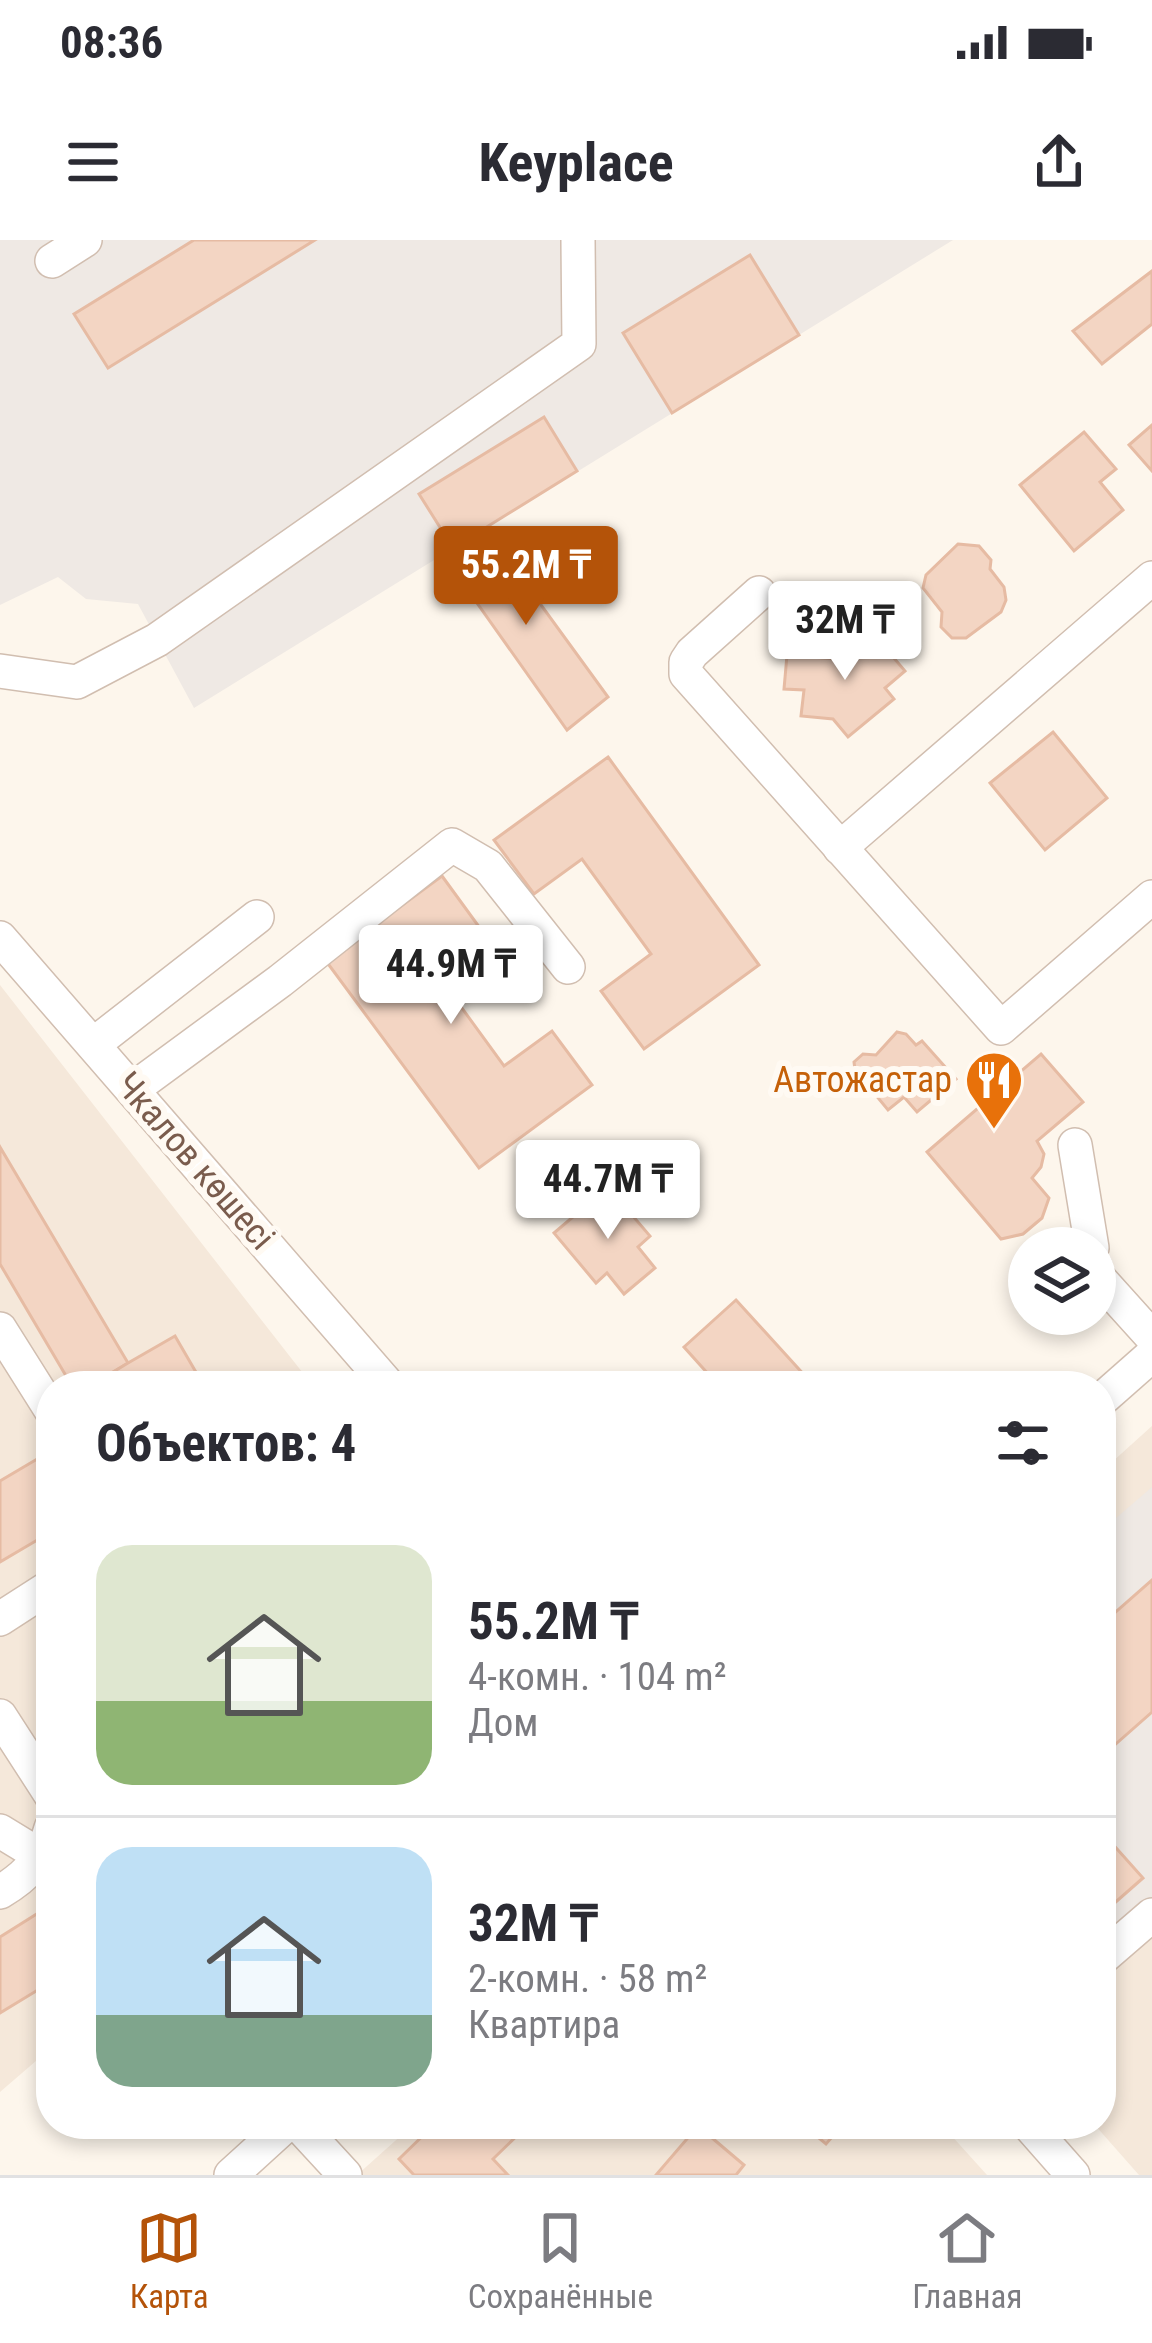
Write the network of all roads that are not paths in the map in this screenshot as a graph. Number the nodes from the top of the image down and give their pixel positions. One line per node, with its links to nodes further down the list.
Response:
1 (86, 240): 3 (street)
2 (578, 240): 6 (street)
3 (52, 261)
4 (1152, 578): 7 (street)
5 (759, 592): 7 (street)
6 (0, 670)
7 (840, 848): 8 (street)
8 (1152, 896)
9 (257, 917): 12 (street)
10 (0, 938): 12 (street, Чкалов көшесі)
11 (568, 967): 13 (street)
12 (94, 1043): 13 (street, Чкалов көшесі)
13 (134, 1089): 20 (street, Чкалов көшесі)
14 (1075, 1145): 15 (street)
15 (1089, 1227)
16 (1116, 1297): 18 (street)
17 (0, 1329): 21 (street)
18 (1152, 1337)
19 (1152, 1355): 22 (street)
20 (367, 1371)
21 (36, 1386)
22 (1116, 1387)
23 (36, 1596): 24 (street)
24 (0, 1619)
25 (0, 1716): 26 (street)
26 (36, 1772)
27 (0, 1832): 28 (street)
28 (36, 1840)
29 (36, 1859): 30 (street)
30 (0, 1892)
31 (1152, 1915): 32 (street)
32 (1116, 1946)
33 (270, 2139): 36 (street)
34 (312, 2139): 37 (street)
35 (1041, 2139): 38 (street)
36 (230, 2175)
37 (345, 2175)
38 (1073, 2175)

